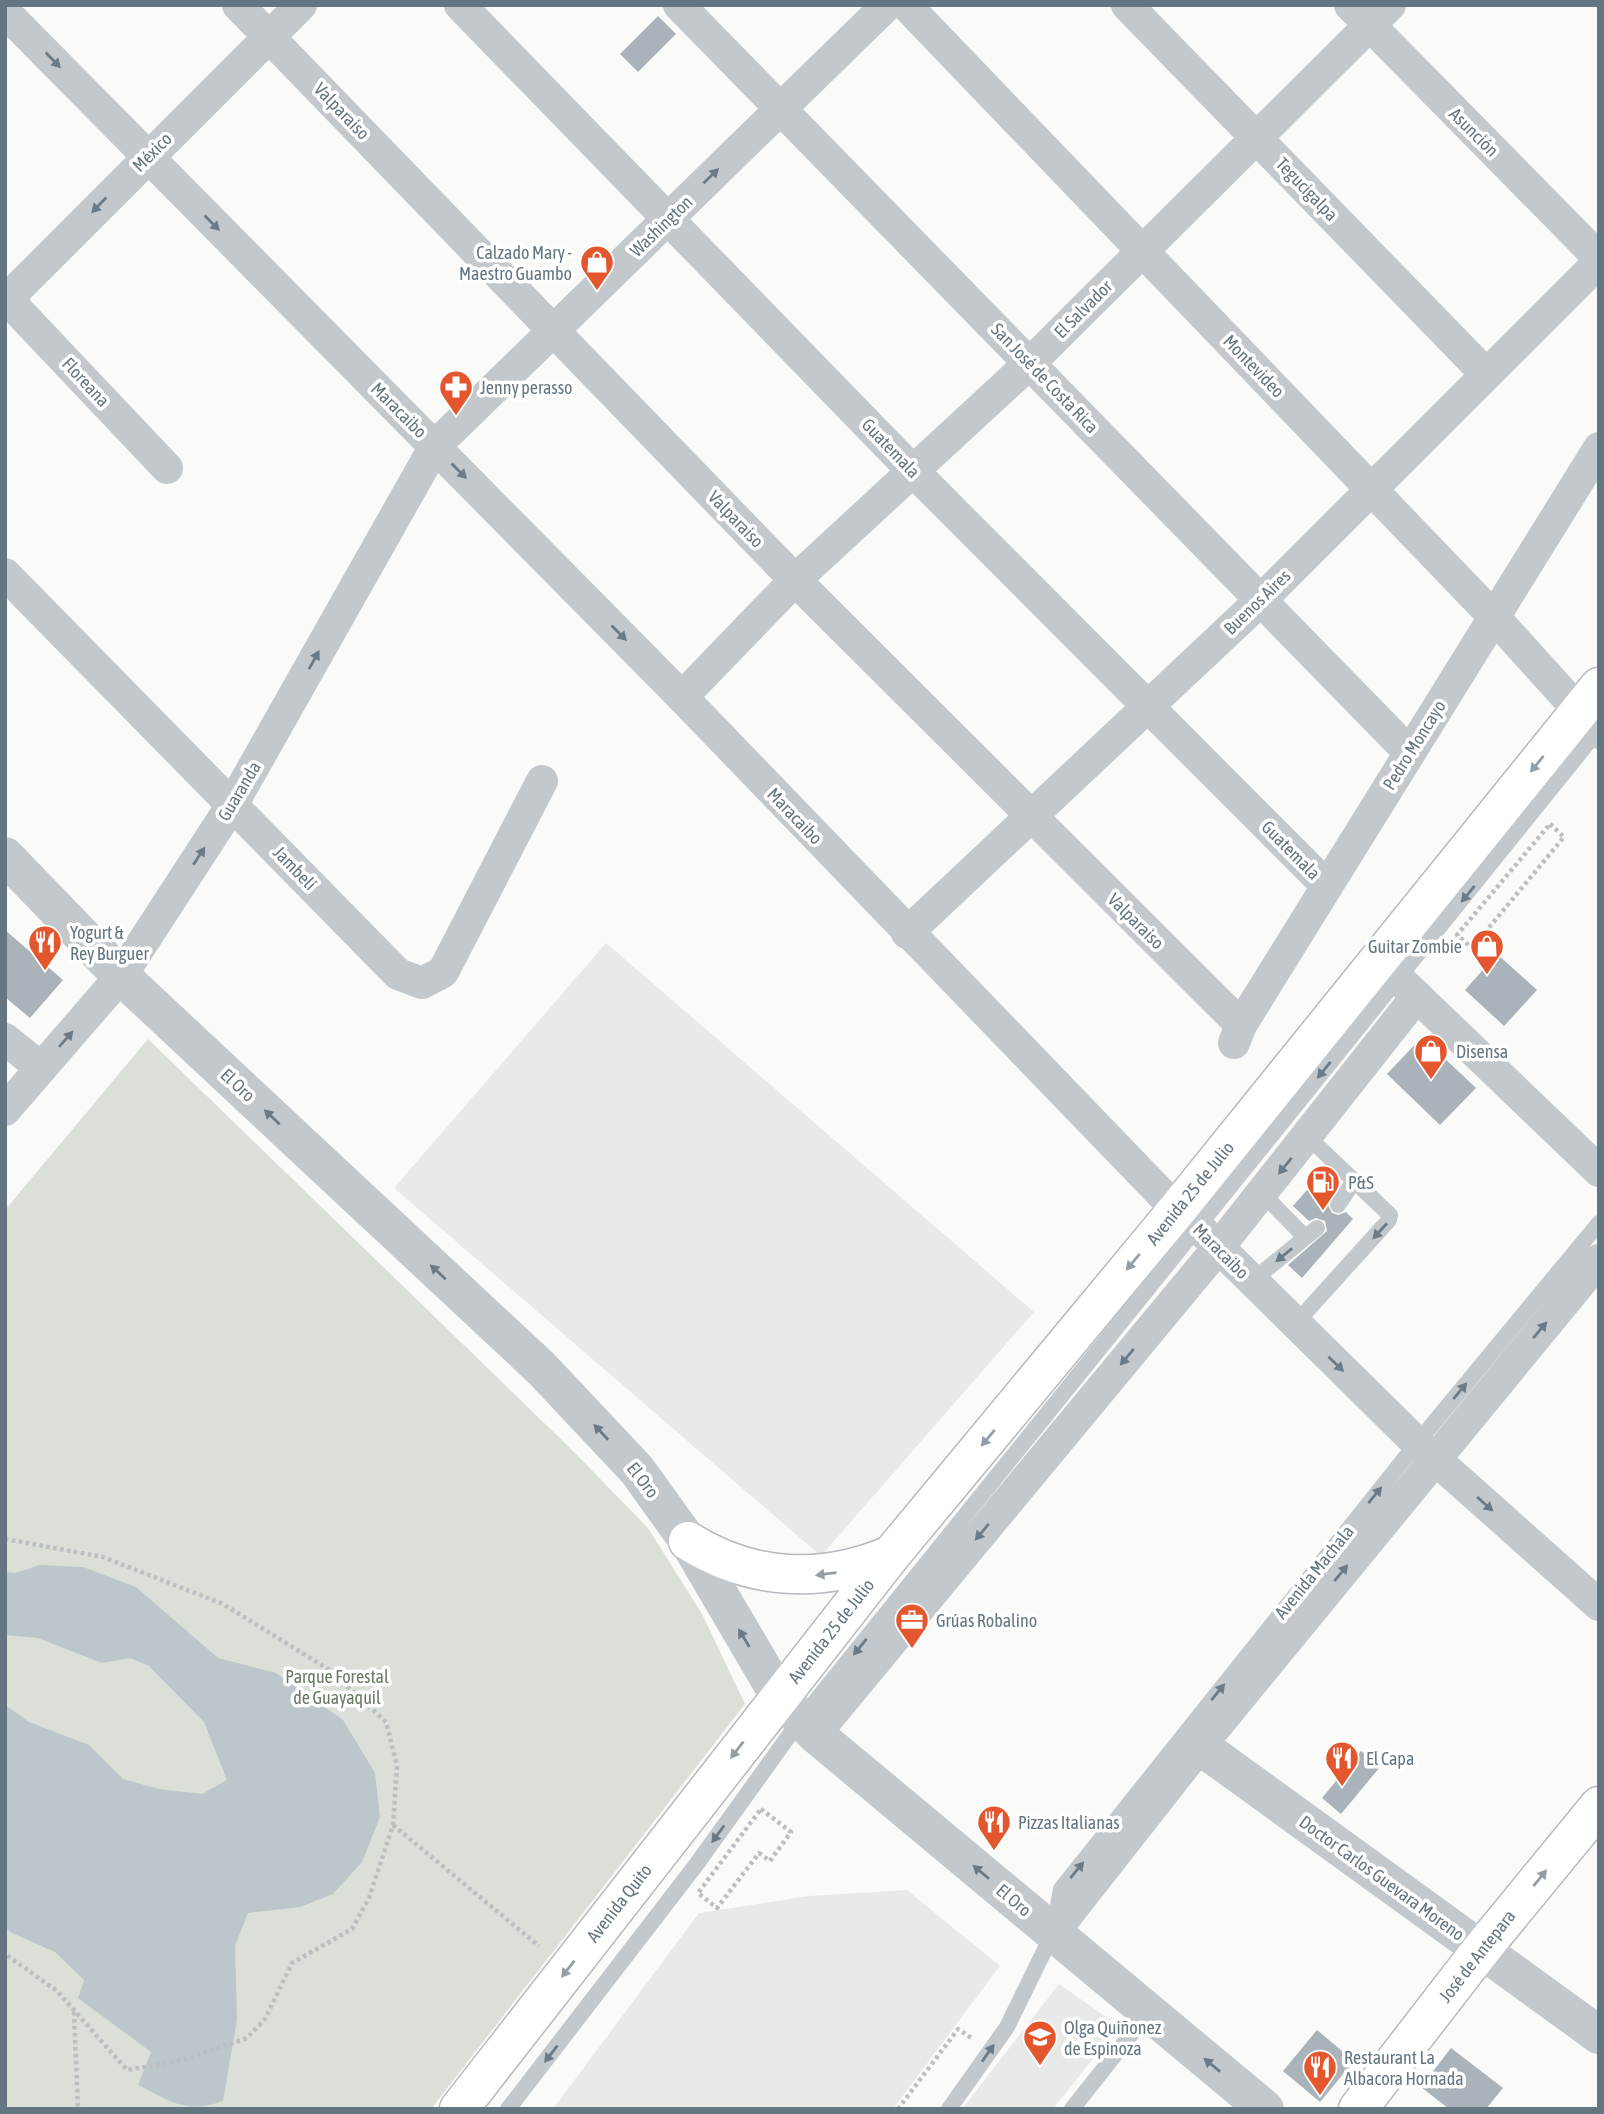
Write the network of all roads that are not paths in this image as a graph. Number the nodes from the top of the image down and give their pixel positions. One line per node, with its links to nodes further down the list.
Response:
1 (238, 5): 10 (street, Valparaiso)
2 (301, 5): 10 (street, México)
3 (460, 5): 14 (street, Guatemala)
4 (679, 5): 11 (street, San José de Costa Rica)
5 (887, 5): 11 (street, Washington)
6 (906, 5): 15 (street, Montevideo)
7 (1127, 5): 12 (street, Tegucigalpa)
8 (5, 12): 13 (street, Maracaibo, one-way to 13)
9 (1370, 12): 12 (street, El Salvador); 16 (street, Asunción)
10 (269, 37): 13 (street, México); 18 (street, Valparaiso)
11 (781, 108): 14 (street, Washington, one-way to 11); 19 (street, San José de Costa Rica)
12 (1256, 136): 15 (street, El Salvador); 20 (street, Tegucigalpa)
13 (147, 156): 17 (street, México, one-way to 17); 21 (street, Maracaibo, one-way to 21)
14 (668, 219): 18 (street, Washington); 24 (street, Guatemala)
15 (1142, 250): 19 (street, El Salvador); 25 (street, Montevideo)
16 (1599, 260): 20 (street, Buenos Aires)
17 (6, 299): 23 (street, Floreana)
18 (554, 330): 21 (street, Washington); 27 (street, Valparaiso)
19 (1030, 363): 24 (street, El Salvador); 28 (street, San José de Costa Rica)
20 (1486, 374): 25 (street, Buenos Aires)
21 (435, 446): 30 (street, Maracaibo, one-way to 30); 35 (street, Guaranda, one-way to 21)
22 (1599, 449): 29 (street, Pedro Moncayo)
23 (167, 468)
24 (912, 470): 27 (street, El Salvador); 31 (street, Guatemala)
25 (1371, 488): 28 (street, Buenos Aires); 29 (street, Montevideo)
26 (5, 574): 35 (street, Jambelí)
27 (795, 580): 30 (street, El Salvador); 36 (street, Valparaiso)
28 (1261, 600): 31 (street, Buenos Aires); 33 (street, San José de Costa Rica)
29 (1494, 617): 32 (street, Montevideo); 33 (street, Pedro Moncayo)
30 (682, 697): 39 (street, Maracaibo)
31 (1147, 707): 36 (street, Buenos Aires); 38 (street, Guatemala)
32 (1595, 718): 41 (main road, Avenida 25 de Julio, one-way to 41)
33 (1409, 752): 38 (street, Pedro Moncayo)
34 (542, 781): 35 (street, Jambelí)
35 (232, 805): 40 (street, Guaranda, one-way to 35)
36 (1029, 816): 39 (street, Buenos Aires); 42 (street, Valparaiso)
37 (5, 856): 40 (street, El Oro)
38 (1327, 886): 42 (street, Pedro Moncayo)
39 (906, 933): 52 (street, Maracaibo)
40 (121, 976): 44 (street, Guaranda, one-way to 40); 57 (street, El Oro, one-way to 40)
41 (1398, 978): 46 (street, Avenida 25 de Julio); 47 (street); 52 (main road, Avenida 25 de Julio, one-way to 52)
42 (1237, 1035)
43 (5, 1039): 44 (street)
44 (41, 1068): 45 (street, Guaranda)
45 (5, 1110)
46 (1308, 1137): 48 (lane); 49 (street, Avenida 25 de Julio, one-way to 49)
47 (1599, 1171)
48 (1354, 1181): 50 (lane); 55 (lane, one-way to 55)
49 (1262, 1193): 52 (street, Avenida 25 de Julio); 54 (lane, one-way to 54)
50 (1338, 1205)
51 (1599, 1223): 56 (lane, Avenida Machala, one-way to 51)
52 (1197, 1228): 54 (street, Maracaibo); 58 (main road, Avenida 25 de Julio, one-way to 58); 60 (street, Avenida 25 de Julio, one-way to 60)
53 (1599, 1260): 56 (street, Avenida Machala, one-way to 53)
54 (1252, 1281): 55 (street, Maracaibo)
55 (1295, 1324): 56 (street, Maracaibo, one-way to 56)
56 (1425, 1451): 59 (street, Maracaibo, one-way to 59); 61 (street, Avenida Machala, one-way to 56); 63 (lane, Avenida Machala, one-way to 56)
57 (688, 1541): 58 (main road, one-way to 57); 60 (street, El Oro, one-way to 57)
58 (891, 1555): 60 (main road, Avenida 25 de Julio)
59 (1599, 1605)
60 (799, 1716): 63 (street, El Oro, one-way to 60); 67 (main road, Avenida Quito, one-way to 67); 68 (lane, one-way to 68)
61 (1199, 1746): 63 (street, Avenida Machala); 64 (street, Doctor Carlos Guevara Moreno)
62 (1599, 1806): 64 (main road, José de Antepara, one-way to 62)
63 (1053, 1933): 65 (street, El Oro); 69 (lane, Avenida Machala, one-way to 63)
64 (1481, 1950): 66 (street, Doctor Carlos Guevara Moreno); 72 (main road, José de Antepara)
65 (1148, 2012): 70 (lane); 71 (street, El Oro, one-way to 65)
66 (1599, 2035)
67 (459, 2109)
68 (508, 2109)
69 (949, 2109)
70 (1072, 2109)
71 (1265, 2109)
72 (1358, 2109)

